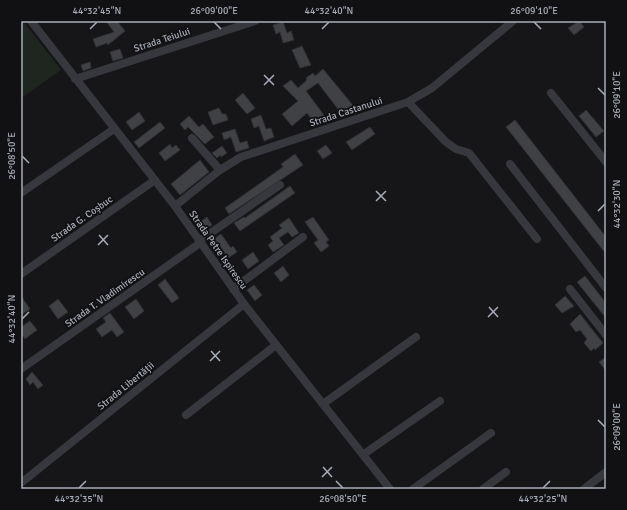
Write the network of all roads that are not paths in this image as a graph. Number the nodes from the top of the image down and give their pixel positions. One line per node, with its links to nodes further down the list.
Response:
1 (31, 21): 4 (street, Strada Petre Ispirescu)
2 (255, 21): 4 (street, Strada Teiului)
3 (513, 21): 6 (street, Strada Castanului)
4 (75, 79): 7 (street, Strada Petre Ispirescu)
5 (551, 92): 9 (street)
6 (408, 102): 11 (street, Strada Castanului); 17 (street)
7 (114, 129): 12 (street, Strada Petre Ispirescu); 14 (street)
8 (192, 138): 11 (street)
9 (606, 162)
10 (510, 164): 20 (street)
11 (220, 170): 15 (street, Strada Castanului)
12 (155, 180): 15 (street, Strada Petre Ispirescu); 19 (street, Strada G. Coșbuc)
13 (280, 185): 18 (street, Strada T. Vladimirescu)
14 (21, 193)
15 (175, 206): 18 (street, Strada Petre Ispirescu)
16 (303, 237): 21 (street)
17 (536, 239)
18 (200, 242): 21 (street, Strada Petre Ispirescu); 27 (street, Strada T. Vladimirescu)
19 (21, 274)
20 (606, 288)
21 (233, 289): 23 (street, Strada Petre Ispirescu)
22 (570, 289): 24 (street)
23 (244, 304): 26 (street, Strada Petre Ispirescu); 35 (street, Strada Libertății)
24 (606, 335)
25 (416, 337): 29 (street)
26 (276, 344): 29 (street, Strada Petre Ispirescu); 30 (street)
27 (21, 370)
28 (440, 401): 32 (street)
29 (323, 404): 32 (street, Strada Petre Ispirescu)
30 (186, 415)
31 (491, 432): 37 (street)
32 (364, 454): 36 (street, Strada Petre Ispirescu)
33 (506, 472): 38 (street)
34 (606, 472): 39 (street)
35 (21, 483)
36 (390, 489)
37 (413, 489)
38 (483, 489)
39 (584, 489)

